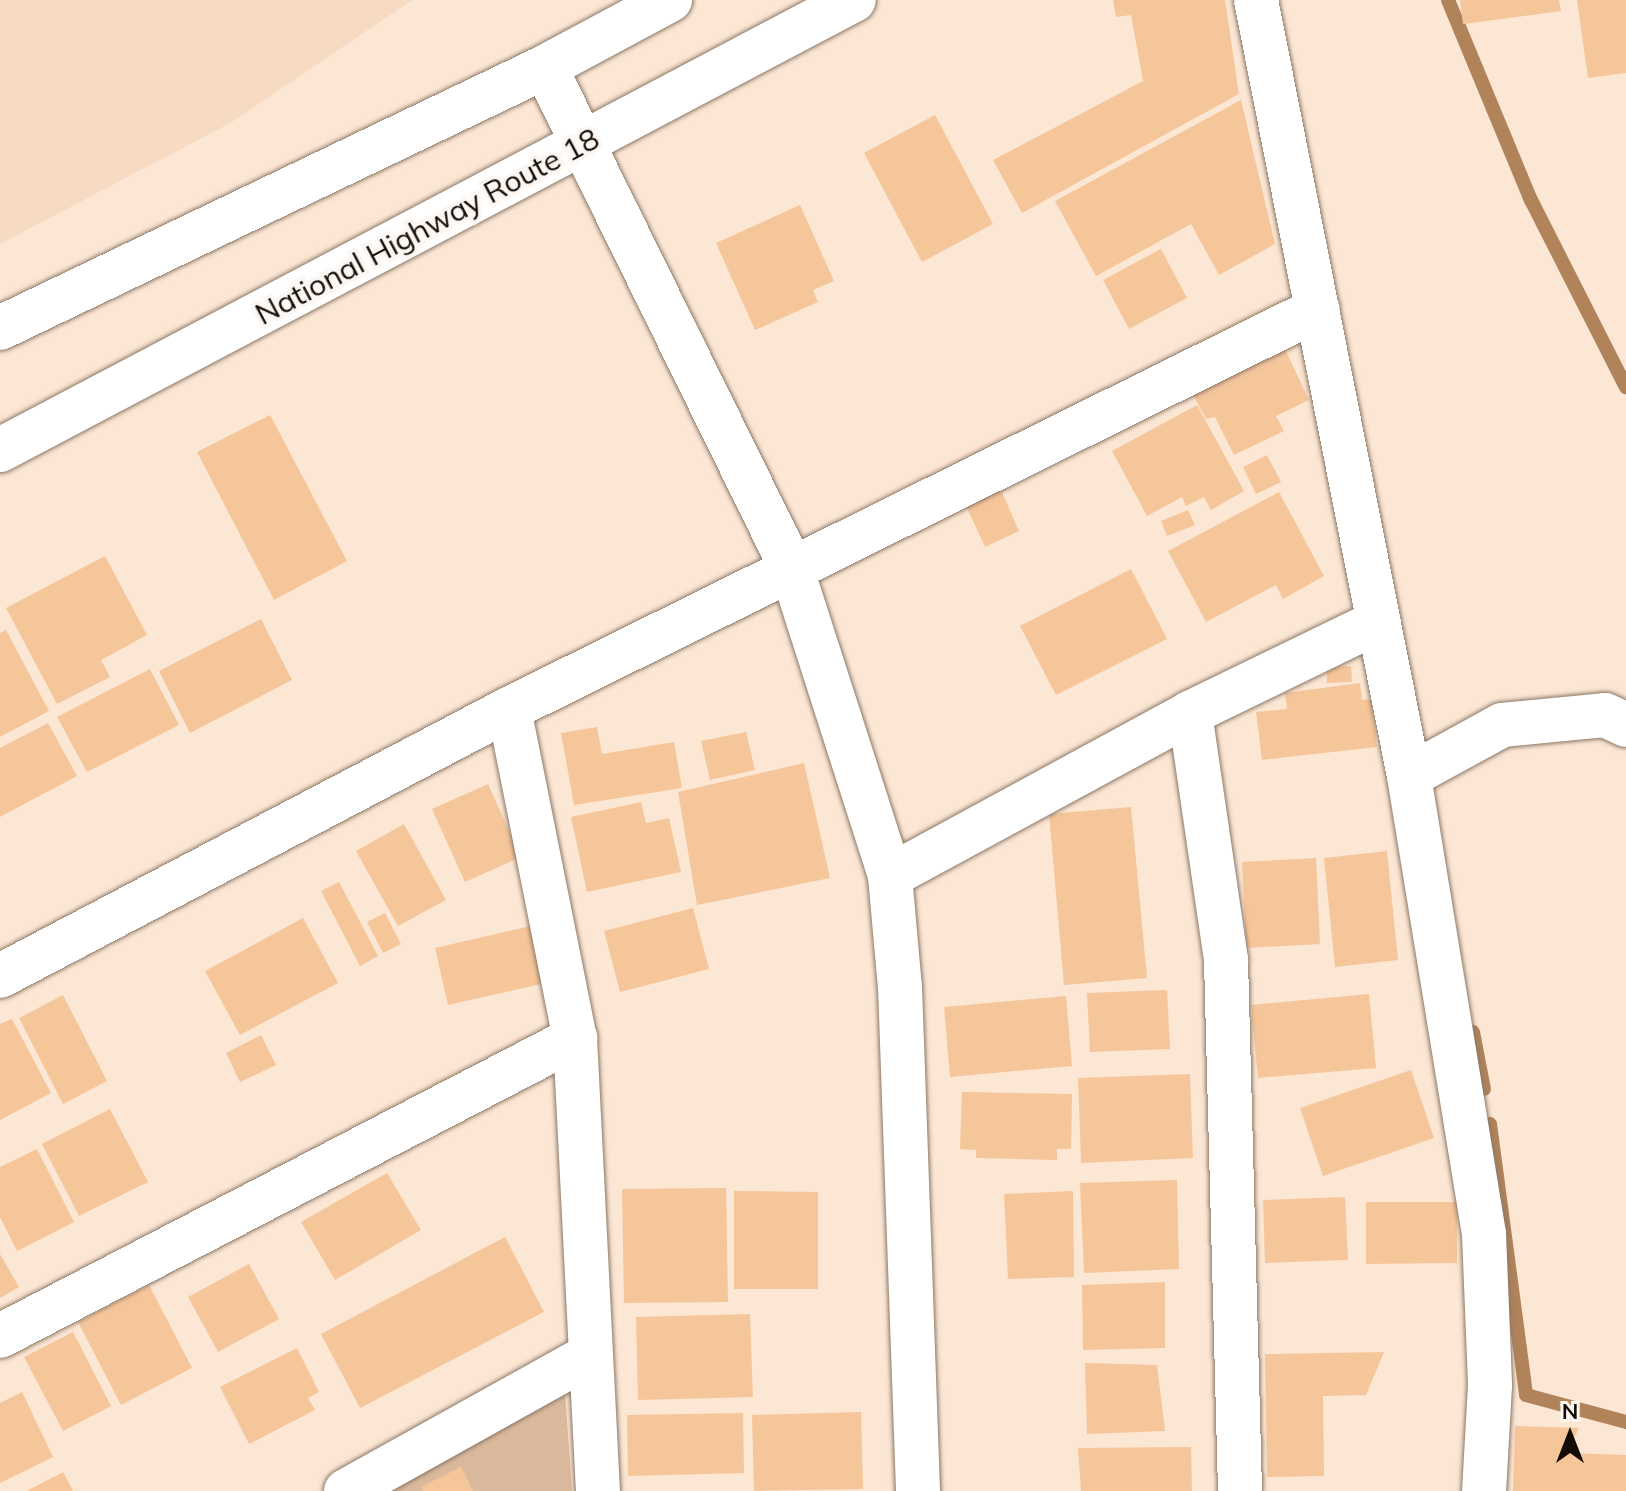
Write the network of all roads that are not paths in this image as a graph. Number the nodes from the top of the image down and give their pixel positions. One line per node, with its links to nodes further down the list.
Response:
1 (670, 0): 4 (main road)
2 (854, 0): 5 (main road, National Highway Route 18)
3 (1256, 0): 6 (main road)
4 (545, 67): 5 (main road); 7 (main road)
5 (581, 146): 8 (main road, National Highway Route 18); 9 (main road)
6 (1318, 309): 9 (main road); 10 (main road)
7 (0, 328)
8 (0, 450)
9 (791, 567): 11 (main road); 15 (main road)
10 (1377, 622): 12 (main road); 14 (main road)
11 (509, 709): 16 (main road); 17 (main road)
12 (1190, 713): 15 (main road); 23 (main road)
13 (1626, 725): 14 (main road)
14 (1409, 776): 24 (main road)
15 (890, 876): 22 (main road)
16 (0, 976)
17 (575, 1038): 18 (main road); 19 (main road)
18 (0, 1336)
19 (590, 1355): 20 (main road); 21 (main road)
20 (346, 1491)
21 (598, 1491)
22 (918, 1491)
23 (1240, 1491)
24 (1484, 1491)

